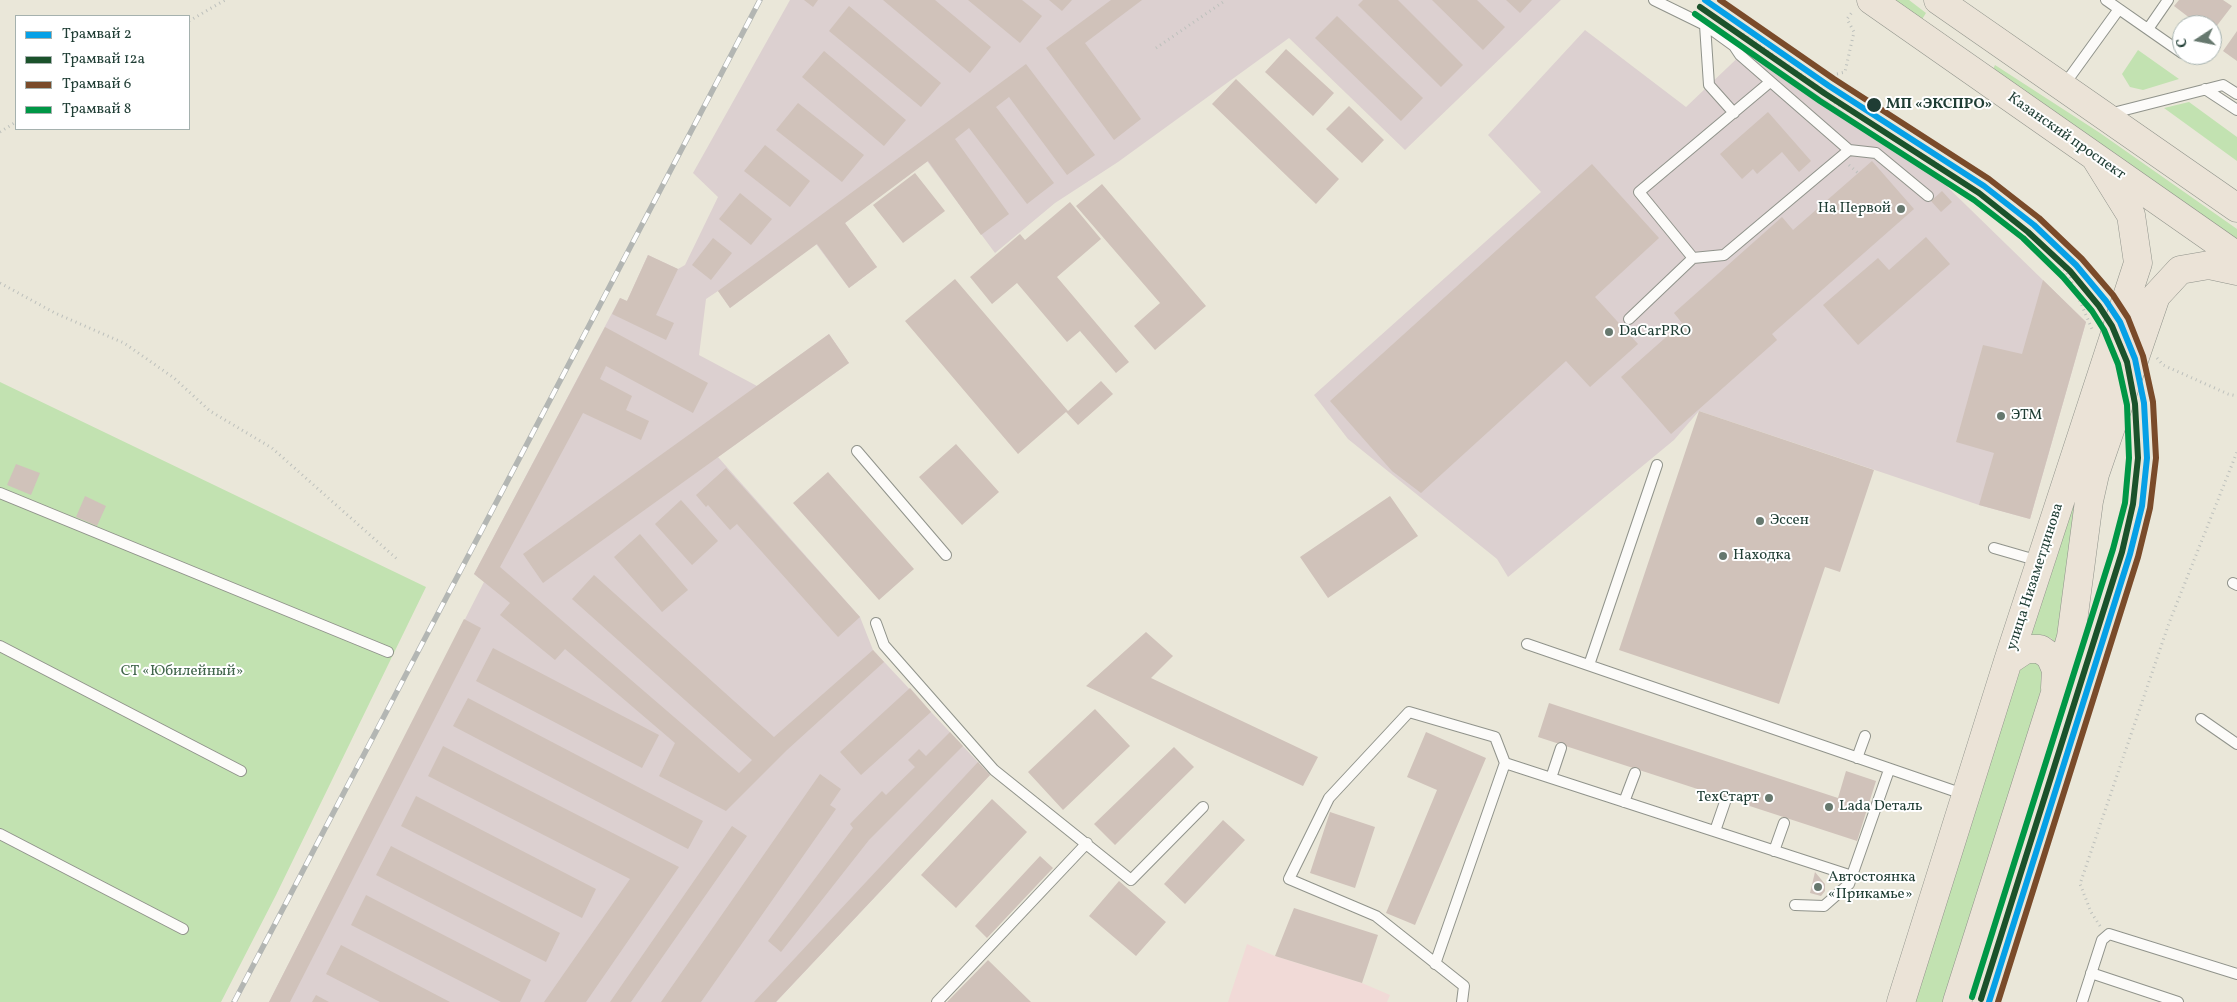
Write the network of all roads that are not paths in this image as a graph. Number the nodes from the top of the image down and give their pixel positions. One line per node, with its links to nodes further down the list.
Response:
1 (1654, 0): 7 (lane)
2 (1871, 0): 11 (main road, Казанский проспект)
3 (1938, 0): 9 (main road)
4 (2106, 0): 6 (lane)
5 (2168, 0): 8 (lane)
6 (2119, 9): 8 (lane); 15 (lane)
7 (1705, 25): 13 (lane); 19 (lane)
8 (2148, 29): 10 (lane)
9 (1988, 34): 11 (main road); 15 (main road)
10 (2172, 46)
11 (1968, 68): 22 (main road, Казанский проспект)
12 (2237, 81): 14 (lane)
13 (1770, 82): 19 (lane); 21 (lane)
14 (2223, 85): 16 (lane); 17 (lane)
15 (2063, 86): 20 (main road)
16 (2205, 89): 18 (lane); 20 (lane)
17 (2237, 94)
18 (2237, 110)
19 (1734, 113): 26 (lane)
20 (2105, 115): 24 (main road)
21 (1849, 150): 23 (lane); 26 (lane)
22 (2095, 157): 25 (main road, Казанский проспект); 34 (main road, улица Низаметдинова)
23 (1928, 196)
24 (2237, 208)
25 (2237, 256)
26 (1693, 258): 28 (lane)
27 (2237, 271): 41 (main road, улица Низаметдинова)
28 (1629, 320)
29 (857, 451): 33 (lane)
30 (1657, 465): 40 (lane)
31 (0, 493): 38 (lane)
32 (1994, 548): 34 (lane)
33 (946, 555)
34 (2040, 562): 39 (main road, улица Низаметдинова)
35 (876, 623): 59 (lane)
36 (1527, 644): 40 (lane)
37 (0, 646): 49 (lane)
38 (388, 652)
39 (2008, 661): 41 (main road); 52 (main road, улица Низаметдинова)
40 (1589, 665): 46 (lane)
41 (2055, 693): 70 (main road, улица Низаметдинова)
42 (2201, 719): 44 (lane)
43 (1865, 736): 46 (lane)
44 (2237, 744)
45 (1561, 748): 51 (lane)
46 (1857, 758): 48 (lane)
47 (1505, 763): 51 (lane); 64 (lane); 64 (lane)
48 (1889, 770): 52 (lane); 61 (lane)
49 (241, 771)
50 (1635, 773): 53 (lane)
51 (1551, 778): 53 (lane)
52 (1967, 796): 69 (main road, улица Низаметдинова)
53 (1624, 802): 57 (lane)
54 (1725, 802): 57 (lane)
55 (1203, 807): 59 (lane)
56 (1784, 823): 60 (lane)
57 (1715, 831): 60 (lane)
58 (0, 834): 63 (lane)
59 (1087, 843): 67 (lane)
60 (1774, 851): 61 (lane)
61 (1852, 876): 62 (lane)
62 (1795, 905)
63 (184, 929)
64 (1435, 964): 68 (lane)
65 (2091, 973): 66 (lane); 71 (lane); 72 (lane)
66 (2237, 974)
67 (937, 1002)
68 (1462, 1002)
69 (1901, 1002)
70 (1957, 1002)
71 (2082, 1002)
72 (2178, 1002)

